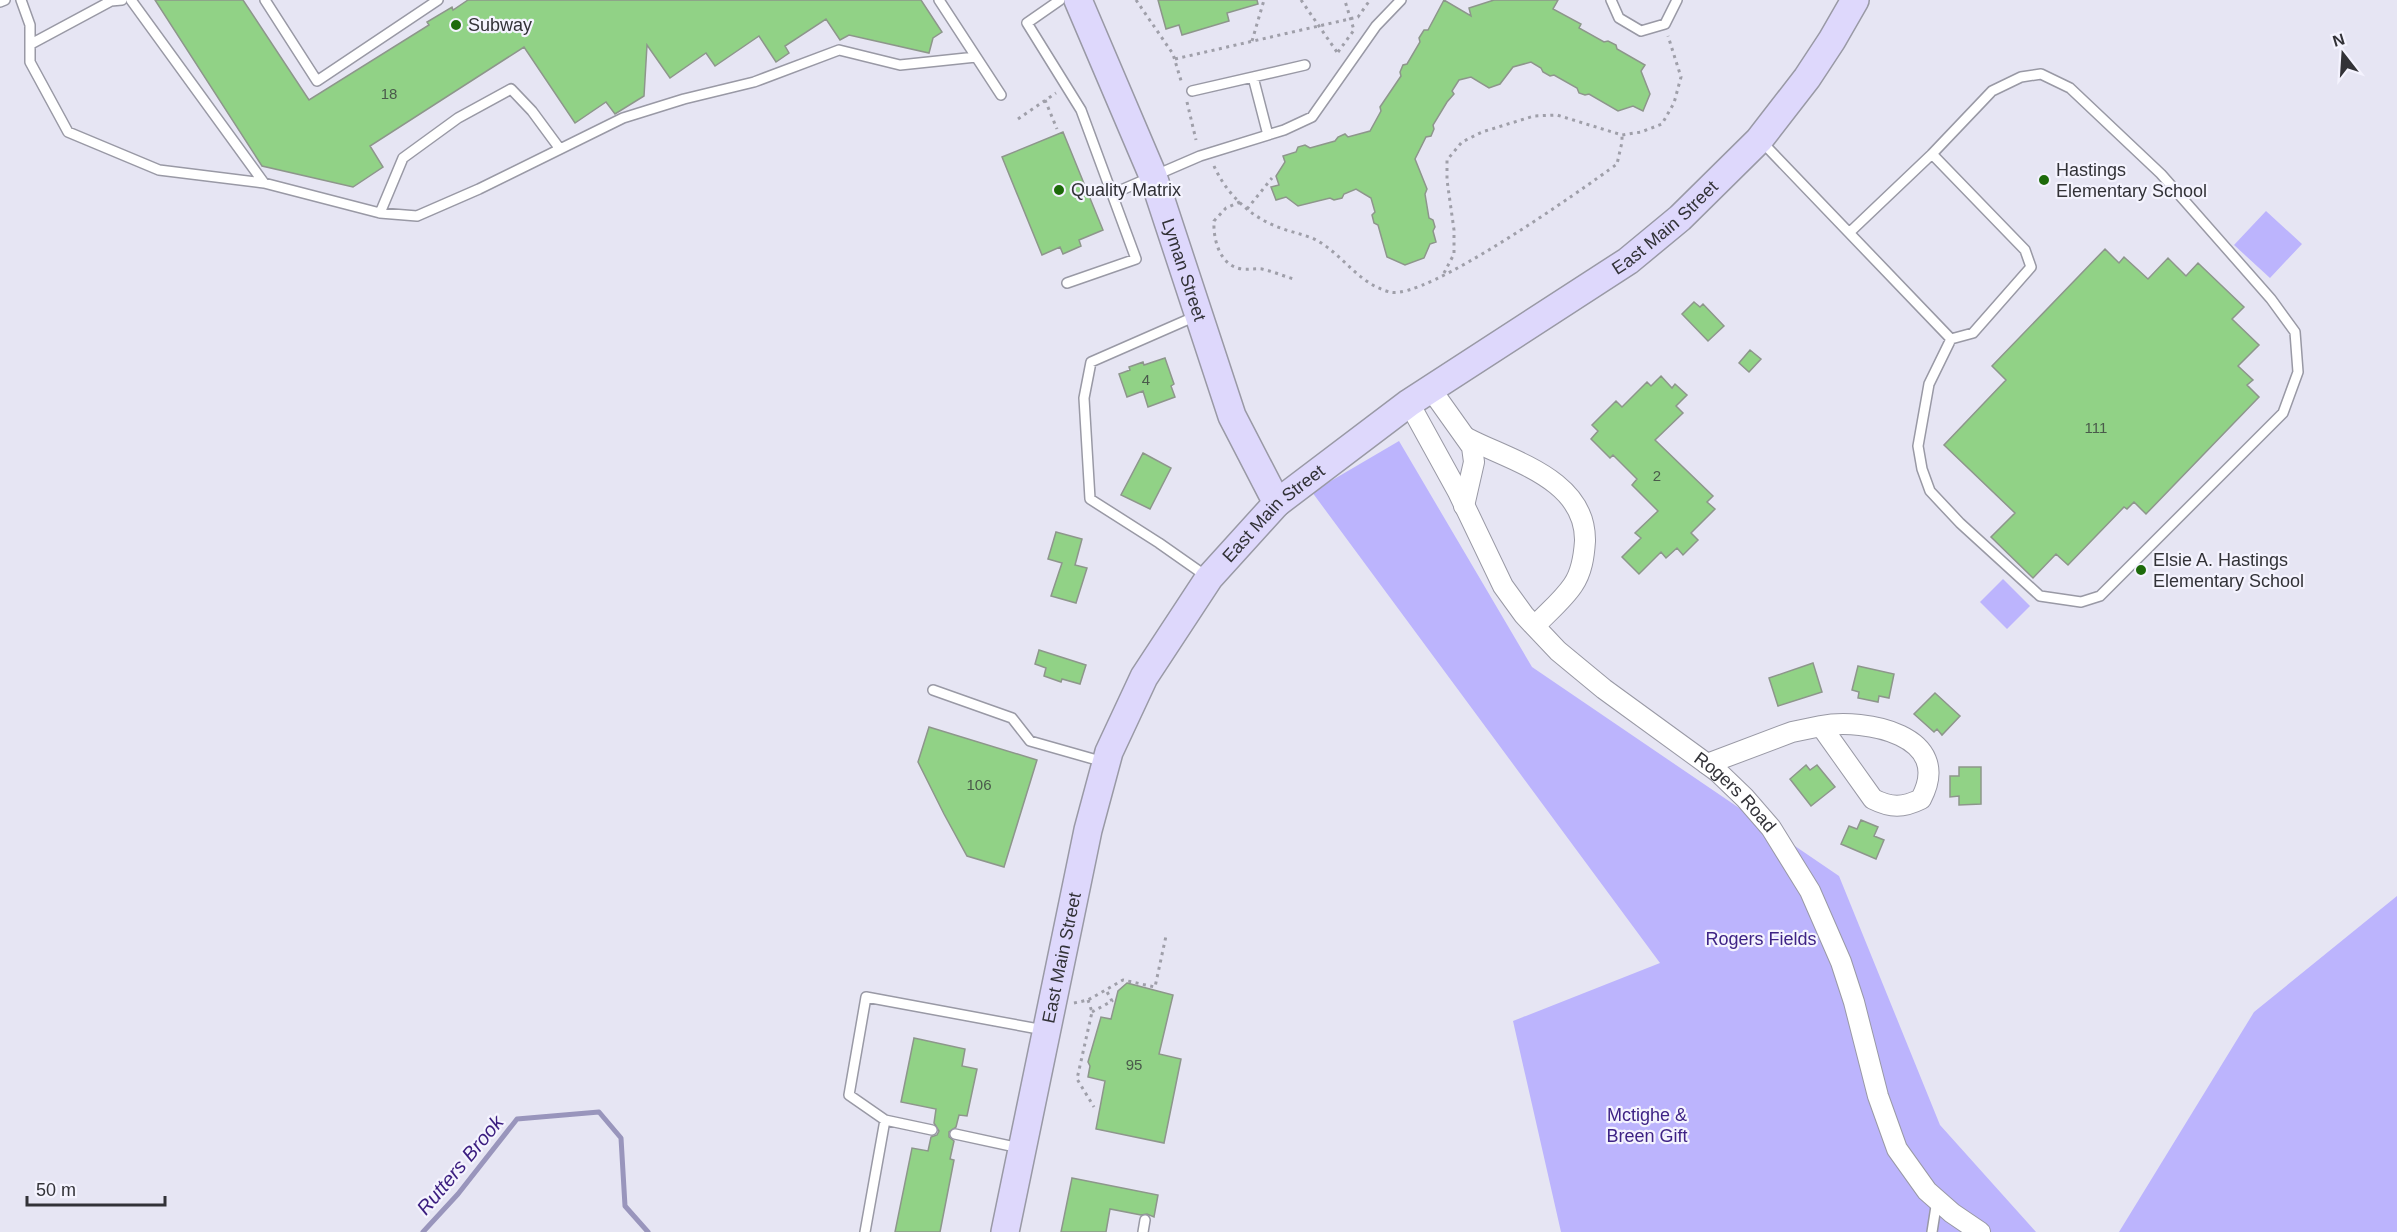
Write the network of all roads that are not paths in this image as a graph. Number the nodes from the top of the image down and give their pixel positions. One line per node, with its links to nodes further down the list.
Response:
1 (5, 0): 14 (lane)
2 (21, 0): 15 (lane)
3 (122, 0): 15 (lane)
4 (131, 0): 26 (lane)
5 (266, 0): 6 (lane)
6 (438, 0)
7 (939, 0): 16 (lane)
8 (1060, 0): 27 (lane)
9 (1078, 0): 25 (main road, Lyman Street)
10 (1401, 0): 21 (lane)
11 (1611, 0): 12 (lane)
12 (1677, 0)
13 (1855, 0): 22 (main road, East Main Street)
14 (0, 2)
15 (31, 44): 26 (lane)
16 (976, 57): 20 (lane); 23 (lane)
17 (1305, 65): 18 (lane)
18 (1252, 77): 19 (lane); 21 (lane)
19 (1187, 92)
20 (1001, 95)
21 (1268, 135): 25 (lane)
22 (1760, 140): 29 (lane); 33 (main road, East Main Street)
23 (560, 149): 28 (lane); 28 (lane)
24 (1932, 154): 29 (lane); 32 (lane); 32 (lane)
25 (1153, 176): 27 (lane); 31 (main road, Lyman Street)
26 (264, 183): 28 (lane)
27 (1112, 194): 30 (lane)
28 (380, 213)
29 (1850, 232): 32 (lane)
30 (1067, 284)
31 (1198, 315): 35 (main road, Lyman Street); 37 (lane)
32 (1951, 339)
33 (1420, 396): 34 (street); 35 (main road, East Main Street); 36 (street, Rogers Road)
34 (1467, 438): 36 (street); 38 (street)
35 (1277, 503): 37 (main road, East Main Street)
36 (1464, 506): 38 (street, Rogers Road)
37 (1209, 578): 41 (main road, East Main Street)
38 (1535, 626): 42 (street, Rogers Road)
39 (933, 690): 41 (lane)
40 (1821, 726): 40 (street); 42 (street)
41 (1106, 762): 43 (main road, East Main Street)
42 (1707, 764): 48 (street, Rogers Road)
43 (1046, 1030): 44 (lane); 47 (main road, East Main Street)
44 (885, 1120): 45 (lane); 50 (lane)
45 (932, 1130)
46 (955, 1134): 47 (lane)
47 (1022, 1148): 51 (main road, East Main Street)
48 (1937, 1200): 53 (lane); 54 (street, Rogers Road)
49 (1145, 1220): 52 (lane)
50 (865, 1232)
51 (1005, 1232)
52 (1143, 1232)
53 (1932, 1232)
54 (1980, 1232)

